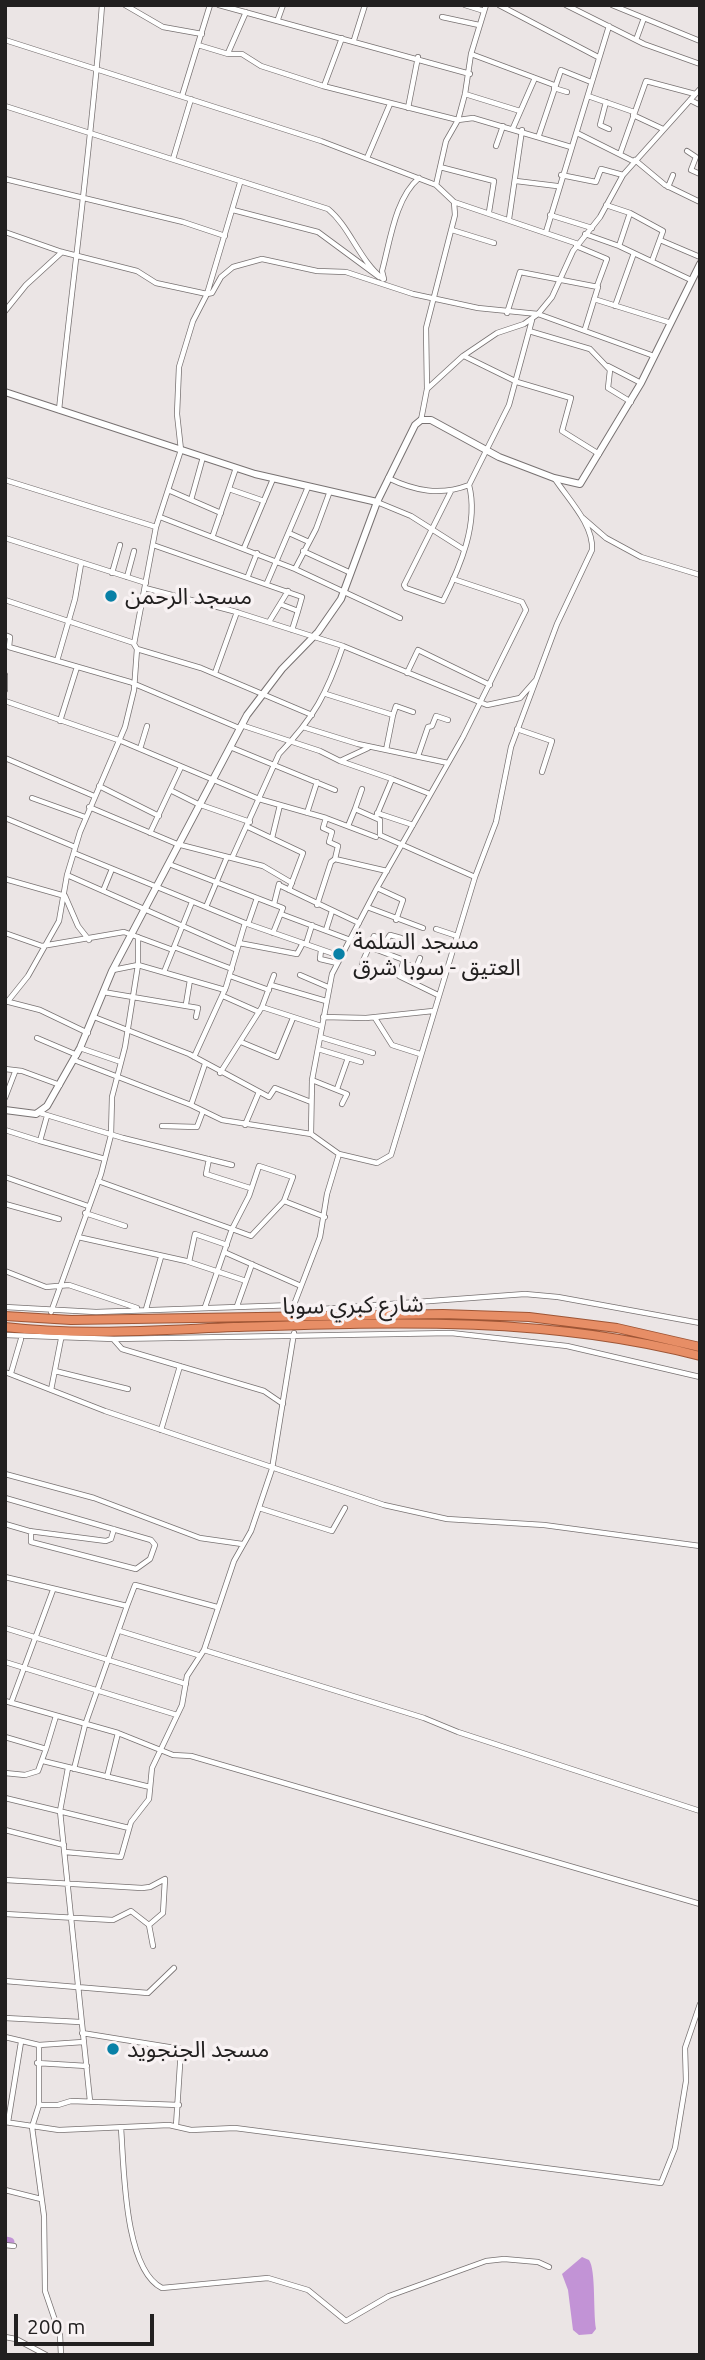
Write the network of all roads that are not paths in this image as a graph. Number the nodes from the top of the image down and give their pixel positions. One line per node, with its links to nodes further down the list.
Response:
1 (102, 5): 31 (street)
2 (125, 5): 19 (street)
3 (210, 5): 19 (street)
4 (219, 5): 13 (street)
5 (283, 5): 16 (street)
6 (365, 5): 22 (street)
7 (465, 5): 12 (street)
8 (499, 5): 29 (street)
9 (566, 5): 18 (street)
10 (612, 5): 11 (street)
11 (625, 7): 15 (street)
12 (485, 8): 17 (street)
13 (246, 12): 16 (street); 26 (street)
14 (442, 17): 17 (street)
15 (644, 18): 23 (street); 24 (street)
16 (278, 19): 20 (street)
17 (479, 25): 27 (street)
18 (609, 26): 23 (street); 29 (street)
19 (202, 34): 25 (street)
20 (342, 38): 22 (street); 35 (street)
21 (5, 40): 31 (street)
22 (354, 40): 28 (street)
23 (636, 40): 30 (street)
24 (700, 41)
25 (198, 45): 26 (street); 41 (street)
26 (228, 54): 35 (street)
27 (471, 54): 32 (street); 33 (street)
28 (418, 57): 32 (street); 49 (street)
29 (598, 57): 34 (street)
30 (700, 64)
31 (98, 68): 41 (street); 59 (street)
32 (470, 74): 39 (street)
33 (535, 78): 36 (street); 50 (street)
34 (592, 82): 36 (street); 42 (street)
35 (323, 86): 46 (street)
36 (554, 87): 38 (street); 60 (street)
37 (700, 89): 40 (street)
38 (567, 92)
39 (465, 94): 50 (street); 52 (street)
40 (695, 94): 44 (street); 51 (street)
41 (182, 96): 43 (street)
42 (588, 96): 45 (street); 58 (street)
43 (191, 99): 65 (street); 66 (street)
44 (690, 100): 47 (street); 57 (street)
45 (606, 102): 51 (street); 55 (street)
46 (390, 104): 49 (street); 65 (street)
47 (700, 104)
48 (5, 106): 59 (street)
49 (408, 108): 52 (street)
50 (520, 111): 54 (street)
51 (634, 114): 57 (street); 64 (street)
52 (458, 120): 53 (street); 68 (street)
53 (503, 126): 54 (street); 61 (street)
54 (513, 128): 56 (street)
55 (609, 129)
56 (522, 130): 60 (street); 75 (street)
57 (663, 130): 67 (street)
58 (577, 133): 62 (street); 64 (street)
59 (92, 134): 66 (street); 80 (street)
60 (539, 135): 62 (street)
61 (496, 146)
62 (571, 147): 70 (street)
63 (687, 151): 69 (street)
64 (620, 154): 67 (street)
65 (367, 158): 73 (street)
66 (173, 159): 76 (street)
67 (634, 160): 71 (street); 79 (street)
68 (440, 167): 77 (street); 85 (street)
69 (700, 174)
70 (561, 175): 71 (street); 78 (street)
71 (623, 175): 83 (street)
72 (673, 175): 79 (street)
73 (420, 178): 77 (street); 105 (street)
74 (5, 179): 80 (street)
75 (516, 181): 78 (street); 88 (street)
76 (240, 183): 84 (street); 105 (street)
77 (436, 185): 82 (street)
78 (557, 187): 87 (street)
79 (668, 187): 81 (street)
80 (82, 196): 94 (street); 101 (street)
81 (700, 201)
82 (454, 202): 85 (street); 90 (street)
83 (606, 205): 86 (street); 89 (street)
84 (233, 210): 94 (street); 105 (street)
85 (489, 212): 88 (street)
86 (630, 213): 95 (street); 98 (street)
87 (550, 215): 89 (street); 92 (street)
88 (509, 219): 92 (street)
89 (592, 228): 93 (street)
90 (452, 230): 96 (street); 111 (street)
91 (5, 232): 99 (street)
92 (546, 232): 97 (street)
93 (585, 234): 97 (street); 98 (street)
94 (225, 236): 110 (street)
95 (660, 240): 102 (street); 103 (street)
96 (494, 243)
97 (577, 245): 106 (street); 109 (street)
98 (619, 246): 100 (street)
99 (62, 252): 101 (street); 114 (street)
100 (634, 253): 103 (street); 113 (street)
101 (74, 254): 110 (street); 129 (street)
102 (700, 257)
103 (652, 261): 107 (street)
104 (700, 264): 107 (street)
105 (381, 278): 108 (street)
106 (561, 279): 109 (street); 115 (street); 116 (street)
107 (691, 280): 118 (street)
108 (388, 284): 110 (street); 111 (street)
109 (597, 286): 112 (street)
110 (207, 294): 131 (street)
111 (431, 298): 115 (street); 126 (street)
112 (594, 299): 113 (street); 119 (street)
113 (615, 306): 118 (street)
114 (5, 311)
115 (507, 313): 116 (street)
116 (538, 314): 117 (street); 119 (street)
117 (533, 319): 120 (street); 121 (street)
118 (671, 323): 122 (street)
119 (585, 329): 122 (street)
120 (529, 331): 123 (street); 124 (street)
121 (463, 356): 124 (street); 126 (street)
122 (655, 357): 125 (street)
123 (608, 366): 125 (street); 128 (street)
124 (517, 382): 132 (street); 133 (street)
125 (641, 383): 128 (street)
126 (427, 389): 130 (street)
127 (5, 392): 129 (street)
128 (631, 402): 133 (street)
129 (59, 410): 131 (street)
130 (421, 420): 132 (street); 136 (street)
131 (181, 450): 134 (street); 143 (street)
132 (486, 451): 137 (street); 140 (street)
133 (600, 454): 137 (street)
134 (203, 457): 135 (street); 146 (street)
135 (236, 468): 138 (street); 142 (street)
136 (388, 478): 145 (street); 148 (street)
137 (554, 478): 150 (street)
138 (273, 479): 141 (street); 147 (street)
139 (5, 480): 152 (street)
140 (469, 485): 145 (street); 161 (street)
141 (309, 487): 144 (street); 154 (street)
142 (229, 489): 147 (street); 149 (street)
143 (168, 491): 146 (street); 151 (street)
144 (330, 491): 148 (street); 157 (street)
145 (452, 491): 153 (street)
146 (191, 500): 149 (street)
147 (264, 501): 160 (street)
148 (377, 502): 153 (street); 169 (street)
149 (221, 513): 155 (street)
150 (580, 515): 170 (street); 195 (street)
151 (160, 517): 152 (street); 155 (street)
152 (156, 527): 159 (street)
153 (433, 531): 161 (street); 173 (street)
154 (289, 533): 157 (street); 165 (street)
155 (213, 536): 160 (street)
156 (5, 538): 166 (street)
157 (310, 542): 163 (street)
158 (120, 545): 168 (street)
159 (153, 545): 171 (street); 175 (street)
160 (244, 548): 164 (street)
161 (463, 549): 173 (street)
162 (134, 551): 172 (street)
163 (303, 551): 167 (street); 169 (street)
164 (257, 553): 165 (street); 171 (street)
165 (277, 561): 167 (street); 174 (street)
166 (81, 564): 168 (street); 183 (street)
167 (295, 569): 176 (street)
168 (112, 573): 172 (street)
169 (352, 573): 176 (street)
170 (700, 575)
171 (248, 576): 174 (street)
172 (127, 578): 175 (street)
173 (453, 579): 197 (street)
174 (267, 583): 177 (street)
175 (145, 585): 181 (street); 188 (street)
176 (345, 590): 182 (street); 187 (street)
177 (288, 591): 179 (street); 180 (street)
178 (5, 600): 183 (street)
179 (281, 604): 180 (street); 184 (street)
180 (298, 611): 185 (street)
181 (236, 612): 184 (street); 192 (street)
182 (400, 618)
183 (69, 620): 188 (street); 190 (street)
184 (269, 622): 185 (street)
185 (292, 630): 187 (street)
186 (5, 635): 190 (street)
187 (314, 637): 189 (street); 200 (street)
188 (135, 646): 192 (street); 196 (street)
189 (343, 646): 193 (street); 199 (street)
190 (57, 661): 191 (street)
191 (76, 667): 196 (street); 207 (street)
192 (215, 673): 200 (street)
193 (407, 673): 197 (street); 202 (street)
194 (5, 675): 198 (street)
195 (538, 676): 202 (street); 211 (street)
196 (135, 684): 209 (street); 212 (street)
197 (490, 685): 202 (street)
198 (5, 690)
199 (326, 694): 204 (street); 205 (street)
200 (260, 695): 204 (street); 209 (street)
201 (5, 701): 207 (street)
202 (481, 703): 221 (street)
203 (412, 712): 205 (street)
204 (312, 715): 210 (street)
205 (393, 715): 217 (street)
206 (448, 720): 218 (street)
207 (60, 721): 212 (street)
208 (147, 726): 216 (street)
209 (240, 727): 213 (street); 214 (street)
210 (303, 727): 213 (street); 215 (street)
211 (517, 729): 224 (street); 261 (street)
212 (121, 741): 216 (street); 228 (street)
213 (293, 741): 220 (street); 222 (street)
214 (230, 747): 222 (street); 226 (street)
215 (372, 747): 217 (street); 220 (street)
216 (140, 749): 223 (street)
217 (386, 750): 218 (street)
218 (418, 756): 221 (street)
219 (5, 758): 233 (street)
220 (341, 761): 225 (street)
221 (448, 763): 232 (street)
222 (274, 765): 227 (street); 235 (street)
223 (181, 767): 226 (street); 230 (street)
224 (542, 772)
225 (392, 779): 232 (street); 241 (street)
226 (212, 781): 235 (street); 236 (street)
227 (317, 782): 231 (street); 240 (street)
228 (99, 786): 233 (street); 242 (street)
229 (362, 789): 239 (street)
230 (170, 790): 236 (street); 242 (street)
231 (335, 790)
232 (430, 794): 247 (street)
233 (94, 796): 238 (street)
234 (32, 798): 243 (street)
235 (259, 799): 237 (street); 246 (street)
236 (198, 804): 246 (street); 252 (street)
237 (281, 805): 240 (street); 251 (street)
238 (89, 807): 243 (street); 249 (street)
239 (355, 810): 241 (street); 248 (street)
240 (307, 813): 245 (street)
241 (377, 815): 247 (street); 253 (street)
242 (159, 816): 249 (street)
243 (85, 817): 254 (street)
244 (5, 818): 254 (street)
245 (327, 818): 248 (street); 256 (street)
246 (249, 825): 251 (street); 255 (street)
247 (413, 825): 253 (street)
248 (348, 826): 250 (street)
249 (150, 833): 252 (street)
250 (376, 837)
251 (272, 838): 265 (street)
252 (177, 844): 255 (street); 257 (street)
253 (401, 845): 259 (street); 261 (street)
254 (74, 850): 258 (street); 260 (street)
255 (230, 858): 262 (street); 264 (street)
256 (335, 859): 259 (street); 275 (street)
257 (167, 863): 264 (street); 267 (street)
258 (113, 869): 267 (street); 270 (street)
259 (387, 871): 268 (street)
260 (67, 875): 270 (street); 271 (street)
261 (475, 877): 292 (street)
262 (282, 878): 265 (street); 266 (street)
263 (5, 879): 271 (street)
264 (216, 882): 272 (street); 276 (street)
265 (292, 883): 269 (street)
266 (279, 885): 269 (street); 274 (street)
267 (155, 887): 273 (street); 278 (street)
268 (377, 888): 277 (street); 281 (street)
269 (289, 890): 275 (street)
270 (103, 891): 278 (street)
271 (62, 894): 295 (street); 298 (street)
272 (257, 898): 274 (street); 283 (street)
273 (192, 902): 276 (street); 285 (street)
274 (274, 904): 280 (street)
275 (317, 905): 279 (street)
276 (206, 907): 283 (street)
277 (367, 907): 281 (street); 282 (street)
278 (145, 909): 285 (street); 291 (street)
279 (332, 911): 282 (street); 288 (street)
280 (281, 914): 284 (street); 290 (street)
281 (396, 920): 286 (street)
282 (359, 923): 294 (street)
283 (247, 924): 290 (street); 296 (street)
284 (312, 925): 288 (street); 297 (street)
285 (182, 926): 300 (street); 301 (street)
286 (423, 928)
287 (436, 929): 292 (street)
288 (326, 930): 294 (street)
289 (5, 933): 298 (street)
290 (273, 933): 297 (street)
291 (135, 936): 295 (street); 300 (street); 307 (street); 309 (street)
292 (457, 936): 320 (street)
293 (401, 938): 299 (street)
294 (349, 939): 299 (street); 303 (street)
295 (89, 940): 298 (street)
296 (239, 943): 297 (street); 301 (street)
297 (304, 944): 302 (street)
298 (43, 946): 322 (street)
299 (369, 947): 306 (street); 311 (street)
300 (174, 949): 308 (street); 310 (street)
301 (237, 950): 308 (street)
302 (321, 950): 303 (street); 305 (street)
303 (340, 956): 305 (street)
304 (420, 958): 306 (street)
305 (337, 963): 317 (street)
306 (404, 963): 320 (street)
307 (138, 965): 309 (street); 310 (street); 321 (street)
308 (232, 969): 314 (street)
309 (112, 971): 318 (street)
310 (164, 972): 315 (street)
311 (364, 972)
312 (274, 975): 316 (street)
313 (300, 975): 317 (street)
314 (230, 976): 316 (street); 319 (street)
315 (190, 980): 319 (street); 324 (street)
316 (270, 987): 323 (street); 325 (street)
317 (328, 987): 323 (street)
318 (103, 992): 321 (street); 327 (street)
319 (224, 993): 325 (street); 344 (street)
320 (438, 995): 326 (street)
321 (133, 998): 324 (street); 333 (street)
322 (7, 1001): 334 (street)
323 (326, 1001): 329 (street)
324 (186, 1004): 328 (street)
325 (260, 1010): 330 (street); 338 (street)
326 (433, 1010): 331 (street); 343 (street)
327 (94, 1017): 333 (street); 334 (street)
328 (196, 1017)
329 (323, 1017): 331 (street); 332 (street)
330 (293, 1018): 332 (street); 338 (street)
331 (375, 1018): 343 (street)
332 (321, 1026): 335 (street)
333 (127, 1030): 344 (street); 346 (street)
334 (88, 1033): 341 (street)
335 (320, 1037): 337 (street); 339 (street)
336 (37, 1038): 341 (street)
337 (336, 1041): 340 (street); 342 (street)
338 (241, 1042): 351 (street)
339 (318, 1049): 342 (street); 353 (street)
340 (373, 1053)
341 (77, 1054): 346 (street); 352 (street); 354 (street)
342 (333, 1054): 345 (street)
343 (421, 1054): 370 (street)
344 (194, 1057): 348 (street)
345 (348, 1058): 347 (street); 355 (street)
346 (121, 1062): 352 (street)
347 (361, 1062)
348 (205, 1064): 351 (street); 360 (street)
349 (5, 1069): 350 (street)
350 (15, 1072): 354 (street); 357 (street)
351 (220, 1073): 356 (street)
352 (117, 1076): 360 (street); 368 (street)
353 (312, 1080): 355 (street); 358 (street)
354 (60, 1085): 363 (street)
355 (337, 1089): 359 (street)
356 (259, 1092): 358 (street); 364 (street)
357 (5, 1098)
358 (311, 1102): 367 (street)
359 (342, 1104)
360 (191, 1105): 362 (street)
361 (5, 1110): 363 (street)
362 (203, 1111): 364 (street); 365 (street)
363 (44, 1114): 368 (street); 369 (street)
364 (245, 1125): 367 (street)
365 (162, 1126)
366 (5, 1130): 369 (street)
367 (311, 1134): 370 (street)
368 (111, 1135): 371 (street); 372 (street)
369 (40, 1141): 371 (street)
370 (339, 1154): 381 (street)
371 (105, 1159): 375 (street)
372 (209, 1159): 373 (street); 376 (street)
373 (232, 1165)
374 (5, 1177): 379 (street)
375 (98, 1181): 379 (street); 384 (street)
376 (250, 1188): 377 (street); 384 (street)
377 (284, 1201): 381 (street); 384 (street)
378 (5, 1204): 382 (street)
379 (88, 1206): 380 (street)
380 (85, 1213): 383 (street); 385 (street)
381 (325, 1217): 395 (street)
382 (59, 1219)
383 (125, 1226)
384 (232, 1229): 386 (street)
385 (78, 1237): 388 (street); 394 (street)
386 (227, 1245): 387 (street); 389 (street)
387 (224, 1252): 390 (street); 392 (street)
388 (160, 1256): 389 (street); 399 (street)
389 (188, 1262): 392 (street)
390 (252, 1264): 393 (street); 395 (street)
391 (5, 1271): 394 (street)
392 (217, 1272): 393 (street); 397 (street)
393 (246, 1281): 398 (street)
394 (60, 1285): 399 (street); 400 (street)
395 (300, 1286): 401 (street)
396 (5, 1307): 400 (street)
397 (205, 1307): 398 (street); 399 (street)
398 (237, 1307): 401 (street)
399 (143, 1309): 400 (street)
400 (51, 1312)
401 (294, 1315): 402 (highway, شارع كبري سوبا); 403 (street); 404 (highway, شارع كبري سوبا); 405 (street); 410 (highway, شارع كبري سوبا); 411 (highway, شارع كبري سوبا)
402 (5, 1317)
403 (700, 1323)
404 (5, 1327)
405 (294, 1335): 408 (street); 415 (street); 419 (street)
406 (5, 1336): 407 (street); 409 (street)
407 (22, 1339): 409 (street); 414 (street)
408 (114, 1339): 409 (street); 412 (street)
409 (60, 1340): 413 (street)
410 (700, 1347)
411 (700, 1356)
412 (180, 1366): 419 (street); 420 (street)
413 (55, 1371): 417 (street); 418 (street)
414 (10, 1373): 416 (street); 418 (street)
415 (700, 1377)
416 (5, 1379)
417 (128, 1389)
418 (51, 1390): 420 (street)
419 (283, 1404): 421 (street)
420 (161, 1430): 421 (street)
421 (272, 1469): 424 (street); 430 (street)
422 (5, 1474): 429 (street)
423 (5, 1498): 427 (street)
424 (258, 1508): 425 (street); 429 (street)
425 (345, 1508)
426 (5, 1524): 428 (street)
427 (114, 1529): 428 (street); 428 (street)
428 (32, 1531)
429 (242, 1544): 434 (street)
430 (700, 1546)
431 (5, 1577): 432 (street)
432 (53, 1590): 433 (street); 437 (street)
433 (127, 1606): 434 (street); 436 (street)
434 (217, 1606): 438 (street)
435 (5, 1628): 437 (street)
436 (120, 1630): 439 (street); 440 (street)
437 (36, 1637): 440 (street); 442 (street)
438 (204, 1650): 439 (street); 460 (street)
439 (198, 1655): 443 (street)
440 (108, 1660): 443 (street); 444 (street)
441 (5, 1662): 442 (street)
442 (24, 1667): 444 (street); 445 (street)
443 (186, 1684): 446 (street)
444 (97, 1690): 446 (street); 448 (street)
445 (8, 1702): 447 (street)
446 (177, 1715): 451 (street)
447 (56, 1716): 448 (street); 452 (street)
448 (85, 1724): 449 (street); 454 (street)
449 (118, 1733): 451 (street); 456 (street)
450 (5, 1737): 452 (street)
451 (161, 1748): 457 (street); 467 (street)
452 (46, 1749): 453 (street)
453 (43, 1761): 454 (street); 455 (street)
454 (71, 1769): 456 (street); 459 (street)
455 (5, 1773)
456 (107, 1777): 457 (street)
457 (150, 1787): 461 (street)
458 (5, 1798): 459 (street)
459 (60, 1811): 461 (street); 463 (street)
460 (700, 1811)
461 (129, 1828): 464 (street)
462 (5, 1830): 463 (street)
463 (64, 1845): 464 (street)
464 (65, 1852): 466 (street)
465 (5, 1880): 466 (street)
466 (68, 1882): 469 (street); 470 (street)
467 (700, 1904)
468 (5, 1914): 469 (street)
469 (71, 1917): 470 (street); 474 (street)
470 (149, 1925): 471 (street)
471 (153, 1946)
472 (174, 1968): 474 (street)
473 (5, 1981): 474 (street)
474 (78, 1986): 477 (street)
475 (700, 2004): 489 (street)
476 (5, 2018): 477 (street)
477 (80, 2022): 478 (street)
478 (82, 2032): 481 (street); 487 (street)
479 (5, 2037): 480 (street)
480 (21, 2042): 482 (street); 488 (street)
481 (83, 2042): 482 (street); 484 (street)
482 (39, 2045): 483 (street)
483 (37, 2063): 484 (street); 486 (street)
484 (87, 2066): 485 (street)
485 (90, 2101): 486 (street); 487 (street)
486 (39, 2105): 490 (street)
487 (179, 2105): 489 (street)
488 (7, 2122): 490 (street)
489 (176, 2126): 491 (street)
490 (32, 2127): 491 (street); 493 (street)
491 (121, 2128): 496 (street)
492 (5, 2190): 493 (street)
493 (41, 2199): 499 (street)
494 (5, 2245): 495 (street)
495 (14, 2246)
496 (549, 2267)
497 (5, 2337): 498 (street)
498 (46, 2355)
499 (61, 2355)

